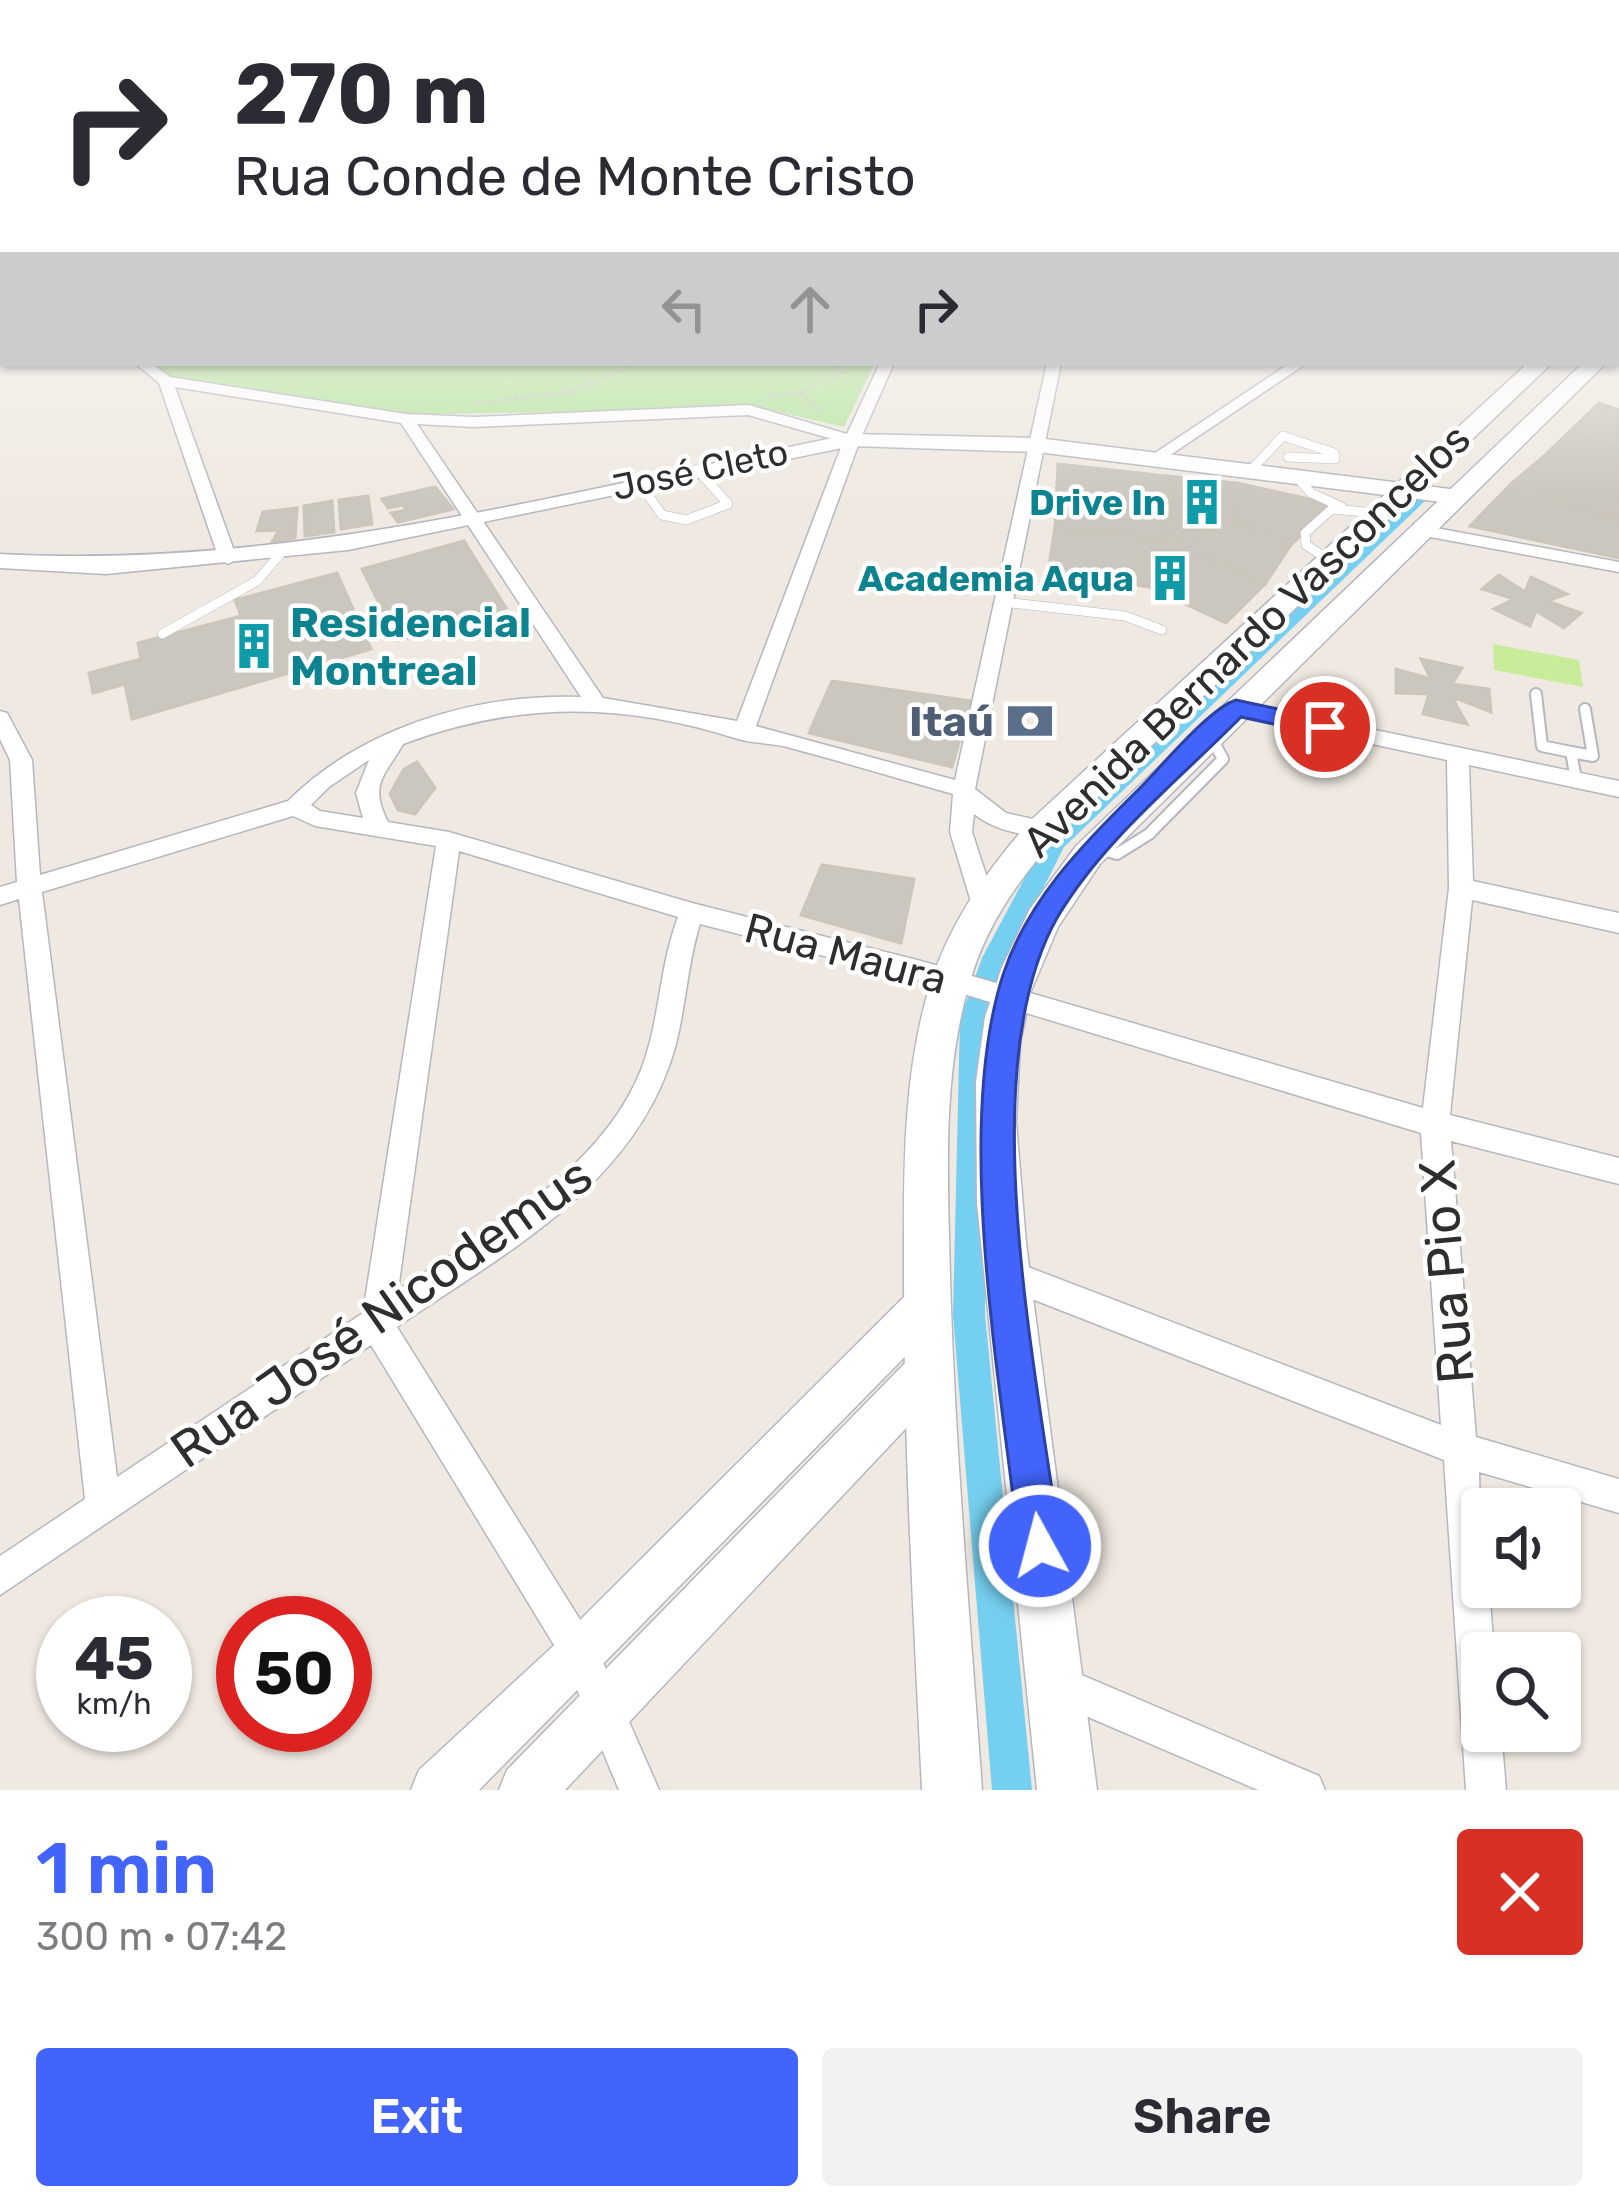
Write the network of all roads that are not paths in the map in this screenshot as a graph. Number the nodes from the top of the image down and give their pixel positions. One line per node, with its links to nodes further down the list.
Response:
1 (146, 366): 7 (street)
2 (886, 366): 11 (street)
3 (1053, 366): 12 (street)
4 (1295, 366): 13 (street)
5 (1538, 366): 8 (main road, Avenida Bernardo Vasconcelos)
6 (1571, 376): 10 (main road, Avenida Bernardo Vasconcelos)
7 (166, 381): 9 (street); 23 (street)
8 (1484, 412): 10 (main road); 19 (main road, Avenida Bernardo Vasconcelos)
9 (406, 419): 11 (street); 20 (street)
10 (1528, 427): 18 (main road, Avenida Bernardo Vasconcelos)
11 (852, 440): 12 (street, José Cleto); 15 (street, José Cleto); 34 (street)
12 (1037, 445): 13 (street, José Cleto); 26 (street)
13 (1154, 459): 16 (street, José Cleto)
14 (1291, 465): 16 (street, José Cleto); 16 (lane); 19 (street, José Cleto); 19 (lane)
15 (697, 469): 17 (street, José Cleto); 17 (lane)
16 (1252, 469)
17 (639, 482): 20 (street, José Cleto)
18 (1458, 497): 19 (street, José Cleto); 21 (main road, Avenida Bernardo Vasconcelos)
19 (1374, 502): 43 (main road, Avenida Bernardo Vasconcelos)
20 (470, 518): 22 (street, José Cleto); 30 (street)
21 (1420, 530): 25 (street); 31 (main road, Avenida Bernardo Vasconcelos)
22 (282, 552): 23 (street, José Cleto); 28 (lane)
23 (228, 559): 24 (street, José Cleto)
24 (0, 562)
25 (1619, 567)
26 (1004, 602): 27 (lane); 40 (street)
27 (1162, 630)
28 (162, 634)
29 (1536, 694): 36 (lane)
30 (596, 704): 34 (street); 35 (street)
31 (1236, 708): 37 (street); 52 (main road, Avenida Bernardo Vasconcelos)
32 (1586, 709): 36 (lane)
33 (0, 718): 45 (street)
34 (742, 733): 40 (street)
35 (398, 738): 41 (street); 42 (street)
36 (1571, 752): 38 (lane)
37 (1458, 754): 38 (street); 46 (street, Rua Pio X)
38 (1576, 779): 39 (street)
39 (1619, 789)
40 (964, 790): 43 (street); 48 (street)
41 (296, 807): 42 (street, Rua Maura); 45 (street)
42 (380, 826): 44 (street, Rua Maura)
43 (1043, 829): 48 (main road, Avenida Bernardo Vasconcelos)
44 (449, 840): 49 (street, Rua Maura); 57 (street)
45 (29, 884): 47 (street); 61 (street)
46 (1461, 888): 50 (street); 53 (street, Rua Pio X)
47 (0, 896)
48 (984, 905): 51 (main road, Avenida Bernardo Vasconcelos)
49 (692, 912): 51 (street, Rua Maura); 57 (street, Rua José Nicodemus)
50 (1619, 923)
51 (951, 980): 52 (street, Rua Maura); 56 (main road, Avenida Bernardo Vasconcelos)
52 (1010, 998): 53 (street, Rua Maura); 55 (main road, Avenida Bernardo Vasconcelos)
53 (1435, 1124): 54 (street, Rua Maura); 59 (street, Rua Pio X)
54 (1619, 1172)
55 (1007, 1274): 59 (street); 64 (main road, Avenida Bernardo Vasconcelos)
56 (927, 1304): 58 (main road, Avenida Bernardo Vasconcelos); 63 (street)
57 (376, 1324): 61 (street, Rua José Nicodemus); 63 (street)
58 (927, 1373): 65 (street); 69 (main road, Avenida Bernardo Vasconcelos)
59 (1461, 1450): 60 (street); 72 (street, Rua Pio X)
60 (1619, 1496)
61 (103, 1507): 62 (street, Rua José Nicodemus)
62 (0, 1577)
63 (581, 1655): 65 (street); 66 (street)
64 (1056, 1683): 70 (main road, Avenida Bernardo Vasconcelos); 71 (street)
65 (606, 1712): 67 (street); 68 (street)
66 (439, 1790)
67 (527, 1790)
68 (639, 1790)
69 (952, 1790)
70 (1067, 1790)
71 (1305, 1790)
72 (1486, 1790)

